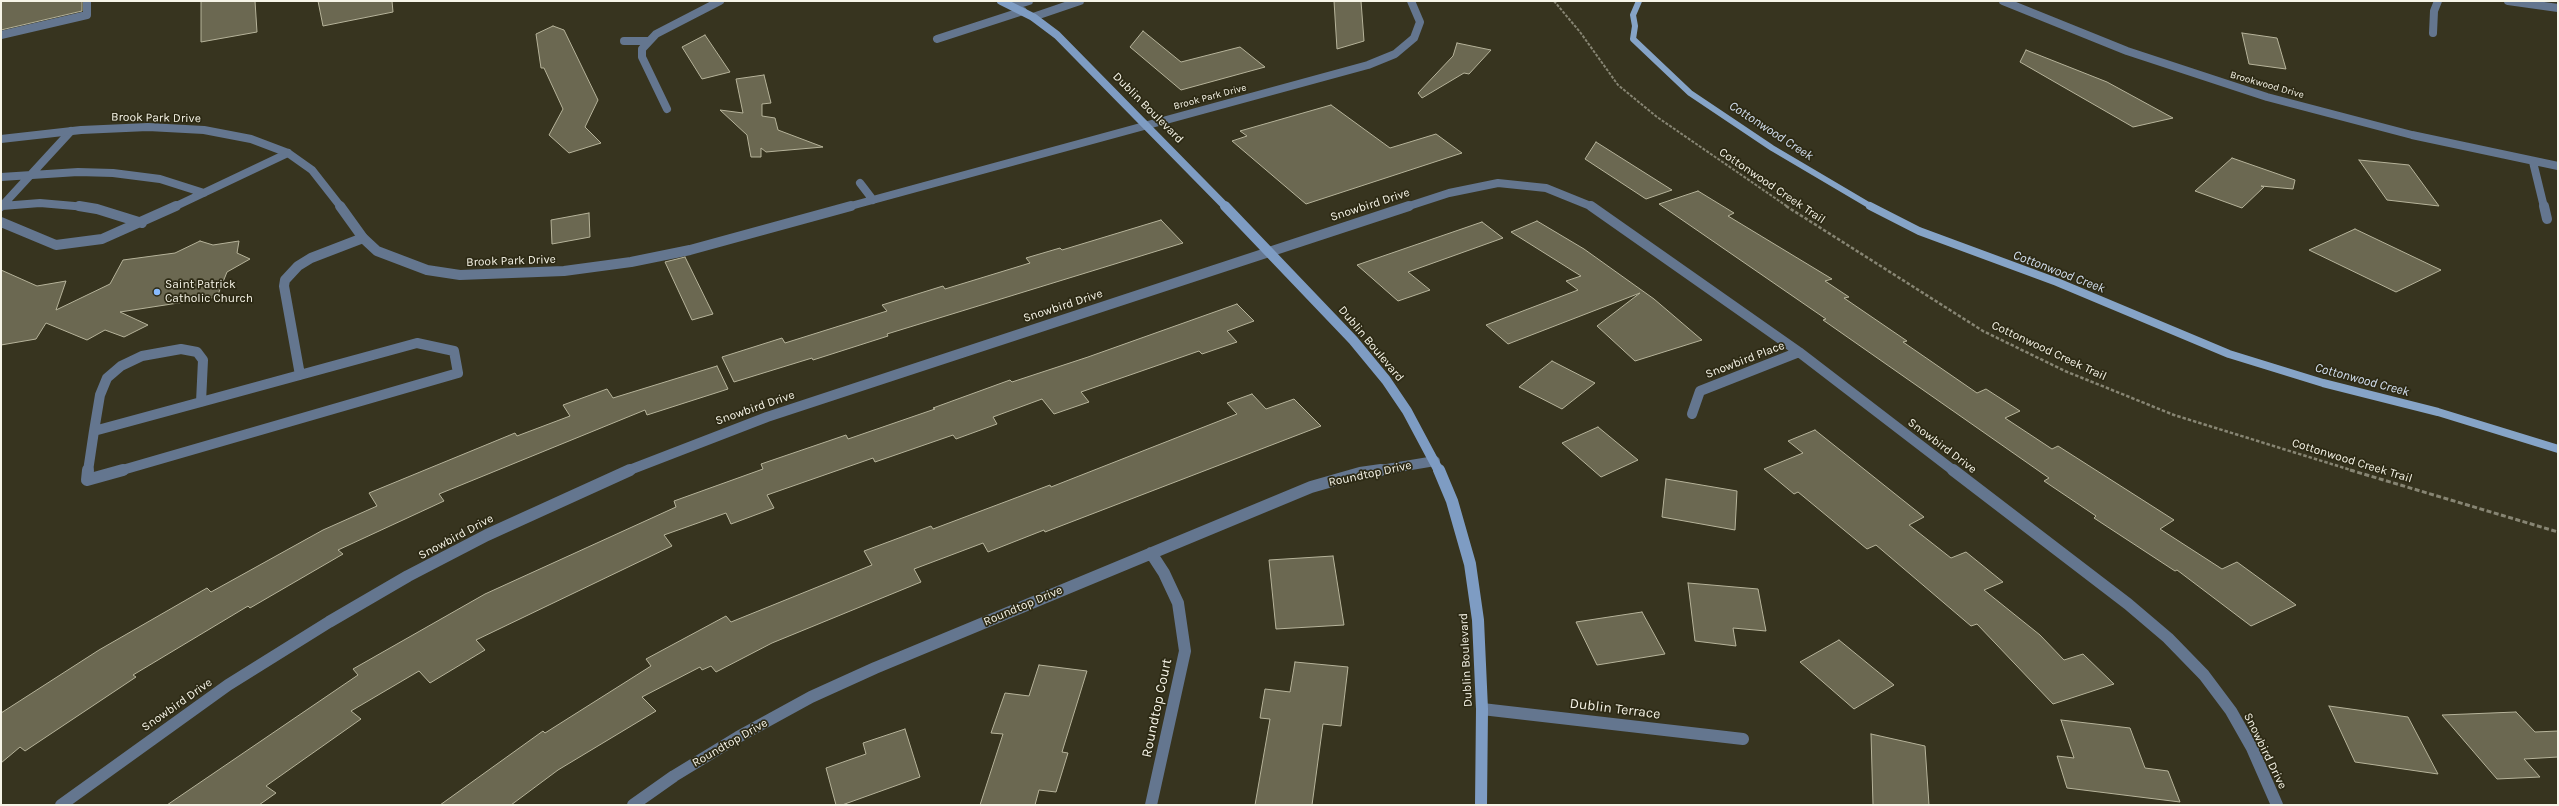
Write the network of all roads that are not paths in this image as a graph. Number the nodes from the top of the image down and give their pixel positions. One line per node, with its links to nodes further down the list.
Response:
1 (87, 1): 15 (street)
2 (720, 1): 18 (street)
3 (1001, 1): 10 (main road, Dublin Boulevard)
4 (1029, 1): 10 (street)
5 (1080, 1): 13 (street)
6 (1411, 1): 20 (street, Brook Park Drive)
7 (2003, 1): 24 (street, Brookwood Drive)
8 (2438, 1): 14 (street)
9 (2508, 1): 11 (street)
10 (1013, 6): 12 (main road, Dublin Boulevard)
11 (2558, 8)
12 (1023, 11): 13 (main road, Dublin Boulevard); 16 (street)
13 (1033, 17): 20 (main road, Dublin Boulevard)
14 (2433, 32)
15 (1, 35)
16 (937, 40)
17 (624, 41): 18 (street)
18 (648, 41): 19 (street)
19 (667, 109)
20 (1148, 125): 30 (street, Brook Park Drive); 36 (main road, Dublin Boulevard)
21 (71, 131): 22 (street, Brook Park Drive); 23 (street, Brook Park Drive); 26 (street)
22 (1, 140)
23 (288, 153): 29 (street); 35 (street, Brook Park Drive)
24 (2533, 162): 25 (street, Brookwood Drive); 32 (street)
25 (2558, 166)
26 (31, 174): 27 (street); 29 (street); 31 (street)
27 (1, 177)
28 (860, 183): 30 (street)
29 (204, 193): 34 (street)
30 (873, 200): 35 (street, Brook Park Drive)
31 (2, 206): 34 (street)
32 (2547, 220)
33 (1, 222): 34 (street)
34 (142, 223)
35 (363, 238): 38 (street)
36 (1269, 252): 37 (street, Snowbird Drive); 42 (main road, Dublin Boulevard); 46 (street, Snowbird Drive)
37 (1799, 352): 40 (street, Snowbird Place); 50 (street, Snowbird Drive)
38 (300, 375): 39 (street); 41 (street)
39 (201, 402): 41 (street); 41 (street)
40 (1692, 414)
41 (94, 431)
42 (1435, 461): 43 (street, Roundtop Drive); 44 (main road, Dublin Boulevard)
43 (1151, 553): 47 (street, Roundtop Drive); 48 (street, Roundtop Court)
44 (1482, 709): 45 (street, Dublin Terrace); 49 (main road, Dublin Boulevard)
45 (1743, 739)
46 (61, 805)
47 (633, 805)
48 (1151, 805)
49 (1481, 805)
50 (2277, 805)

